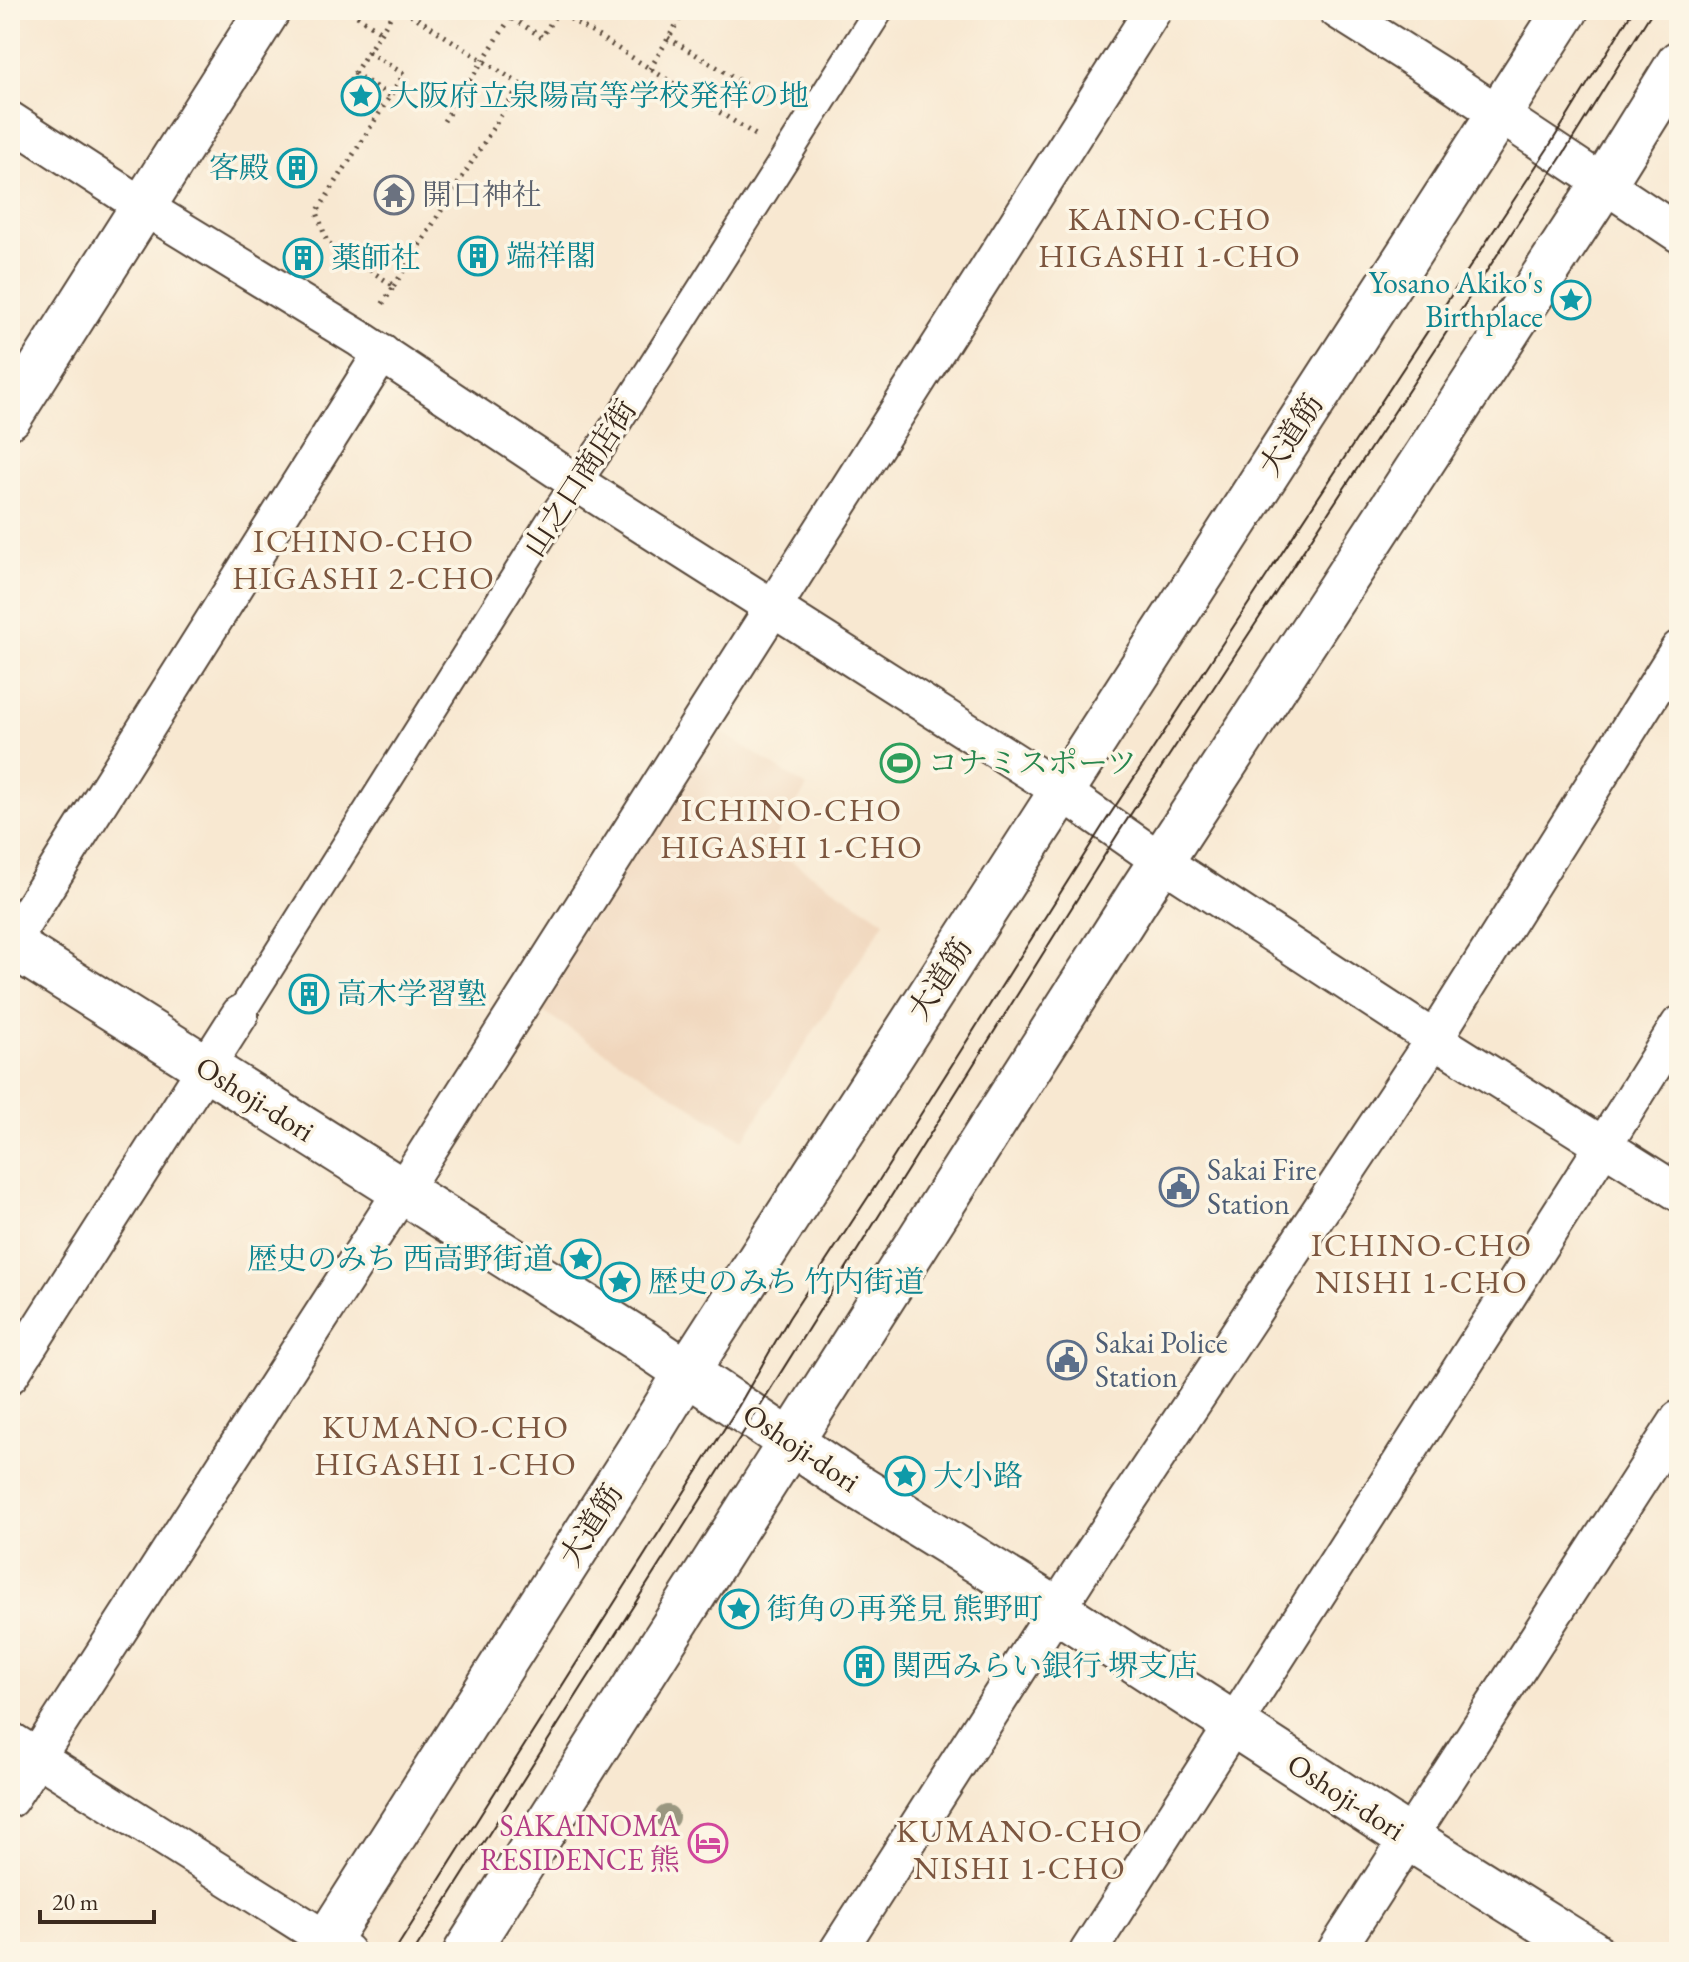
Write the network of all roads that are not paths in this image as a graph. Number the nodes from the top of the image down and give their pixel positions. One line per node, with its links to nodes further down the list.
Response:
1 (268, 10): 10 (street)
2 (879, 10): 14 (street, 山之口商店街)
3 (1153, 10): 15 (street)
4 (1337, 10): 7 (street)
5 (1566, 10): 7 (street, 大道筋)
6 (1679, 63): 9 (street)
7 (1500, 114): 9 (street); 17 (street, 大道筋)
8 (10, 120): 10 (street)
9 (1603, 185): 11 (street); 18 (street)
10 (144, 207): 12 (street); 13 (street)
11 (1679, 234)
12 (371, 346): 14 (street); 19 (street)
13 (10, 416)
14 (577, 483): 15 (street); 20 (street, 山之口商店街)
15 (773, 608): 17 (street); 25 (street)
16 (1679, 649): 22 (street)
17 (1061, 791): 18 (street); 27 (street, 大道筋)
18 (1161, 861): 22 (street); 30 (street)
19 (10, 944): 23 (street, Oshoji-dori)
20 (240, 1014): 23 (street, 山之口商店街)
21 (1679, 1025): 24 (street)
22 (1434, 1039): 24 (street); 31 (street)
23 (206, 1068): 25 (street, Oshoji-dori); 28 (street, 山之口商店街)
24 (1604, 1145): 26 (street); 32 (street)
25 (402, 1191): 27 (street, Oshoji-dori); 33 (street)
26 (1679, 1193)
27 (687, 1372): 30 (street, Oshoji-dori); 36 (street, 大道筋)
28 (10, 1375)
29 (1679, 1419): 35 (street)
30 (790, 1442): 31 (street, Oshoji-dori); 37 (street)
31 (1057, 1610): 32 (street, Oshoji-dori); 38 (street)
32 (1233, 1724): 35 (street, Oshoji-dori); 39 (street)
33 (23, 1748): 34 (street); 36 (street)
34 (10, 1799)
35 (1409, 1838): 40 (street); 41 (street, Oshoji-dori)
36 (331, 1948)
37 (466, 1952)
38 (837, 1952)
39 (1088, 1952)
40 (1335, 1952)
41 (1591, 1952)

